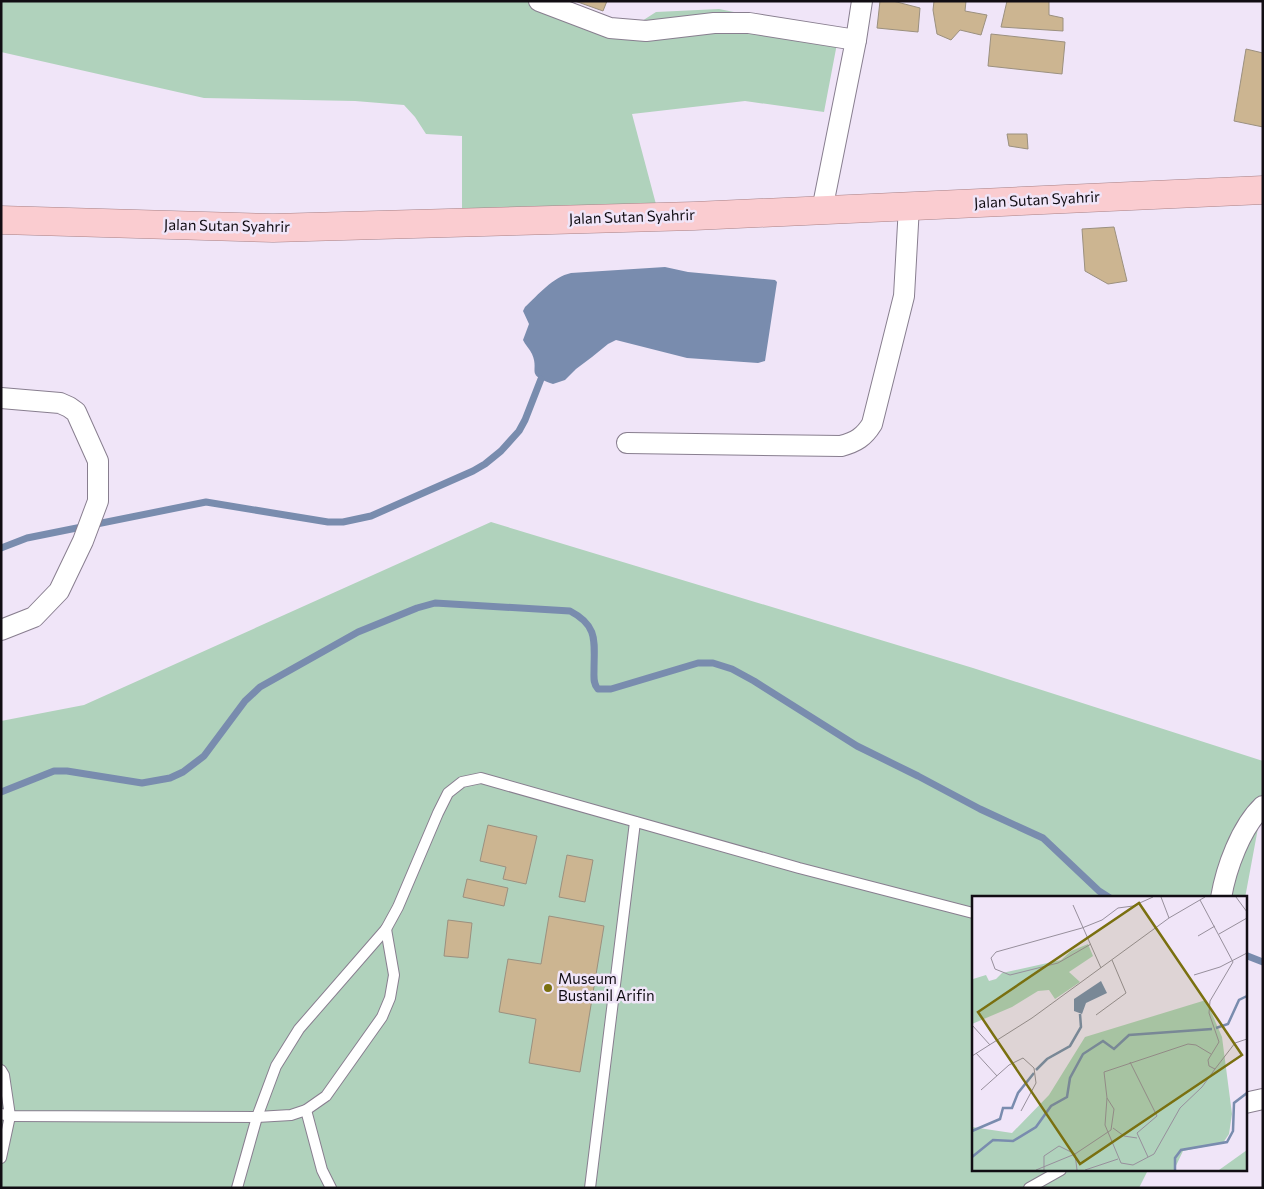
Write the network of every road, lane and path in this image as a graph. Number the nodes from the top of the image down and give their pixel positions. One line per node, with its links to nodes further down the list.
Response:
1 (539, 1): 3 (street)
2 (862, 1): 3 (street)
3 (856, 40): 6 (street)
4 (1263, 190): 5 (highway, Jalan Sutan Syahrir)
5 (909, 206): 6 (highway, Jalan Sutan Syahrir); 9 (street)
6 (822, 210): 7 (highway, Jalan Sutan Syahrir)
7 (1, 220)
8 (1, 398): 10 (street)
9 (627, 442)
10 (1, 630)
11 (1263, 806): 13 (street)
12 (635, 822): 14 (lane); 15 (lane); 26 (lane)
13 (1221, 896)
14 (972, 913)
15 (386, 929): 19 (lane); 21 (lane)
16 (1, 1070): 20 (lane)
17 (1263, 1099): 18 (street)
18 (1246, 1103)
19 (306, 1110): 21 (lane); 25 (lane)
20 (6, 1115): 21 (lane); 22 (lane)
21 (257, 1117): 24 (lane)
22 (1, 1158)
23 (1057, 1172): 27 (lane)
24 (236, 1188)
25 (331, 1188)
26 (590, 1188)
27 (1029, 1188)

